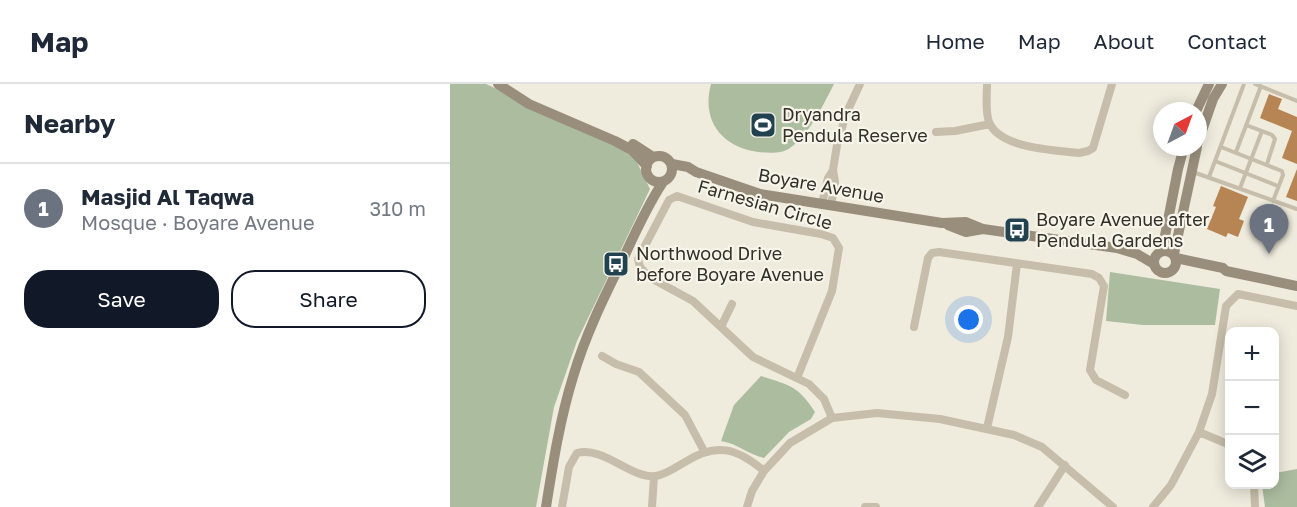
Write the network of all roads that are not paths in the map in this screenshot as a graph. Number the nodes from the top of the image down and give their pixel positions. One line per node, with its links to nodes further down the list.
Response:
1 (498, 84): 23 (street)
2 (509, 84): 23 (street)
3 (860, 84): 35 (street)
4 (987, 84): 14 (street)
5 (1112, 84): 14 (street)
6 (1209, 84): 12 (street)
7 (1222, 84): 13 (street)
8 (1244, 84): 18 (lane)
9 (1255, 84): 10 (lane)
10 (1261, 86): 11 (lane); 15 (lane)
11 (1297, 100)
12 (1200, 102)
13 (1207, 116)
14 (990, 124): 17 (street)
15 (1246, 125): 16 (lane); 19 (lane)
16 (1262, 131): 22 (lane); 25 (lane)
17 (936, 132)
18 (1221, 147): 19 (lane); 24 (lane)
19 (1236, 152): 22 (lane)
20 (1182, 156): 27 (street)
21 (1194, 156): 28 (street)
22 (1252, 159): 25 (lane); 29 (lane)
23 (650, 161): 26 (street, Boyare Avenue); 31 (street)
24 (1215, 161): 29 (lane); 30 (lane)
25 (1267, 164): 32 (lane)
26 (672, 169): 31 (street); 35 (street, Boyare Avenue)
27 (1178, 169): 28 (street); 38 (street)
28 (1190, 171): 30 (lane); 37 (street)
29 (1246, 174): 32 (lane); 33 (lane)
30 (1209, 177): 33 (lane)
31 (657, 180): 59 (street)
32 (1278, 186): 34 (lane)
33 (1240, 188): 34 (lane)
34 (1273, 201): 36 (lane)
35 (826, 205): 38 (street, Boyare Avenue)
36 (1297, 209)
37 (1175, 256): 38 (street); 40 (street); 41 (street)
38 (1158, 257): 40 (street)
39 (1017, 264): 46 (street); 49 (street); 51 (street)
40 (1173, 270): 41 (street)
41 (1226, 271): 42 (street)
42 (1297, 286)
43 (732, 304): 45 (street)
44 (1297, 306): 52 (street)
45 (721, 327): 48 (street, Farnesian Circle); 48 (street, Farnesian Circle)
46 (914, 327)
47 (602, 356): 54 (street)
48 (797, 378): 50 (street, Farnesian Circle)
49 (1125, 395)
50 (832, 418): 51 (street); 56 (street)
51 (987, 428): 55 (street)
52 (1198, 432): 53 (street); 67 (street)
53 (1225, 443)
54 (704, 450): 56 (street); 57 (street)
55 (1065, 465): 65 (street); 66 (street)
56 (764, 471): 62 (street)
57 (654, 476): 60 (street); 61 (street)
58 (1255, 489): 68 (street)
59 (546, 507)
60 (562, 507)
61 (652, 507)
62 (747, 507)
63 (865, 507): 64 (street)
64 (876, 507)
65 (1038, 507)
66 (1113, 507)
67 (1153, 507)
68 (1255, 507)

